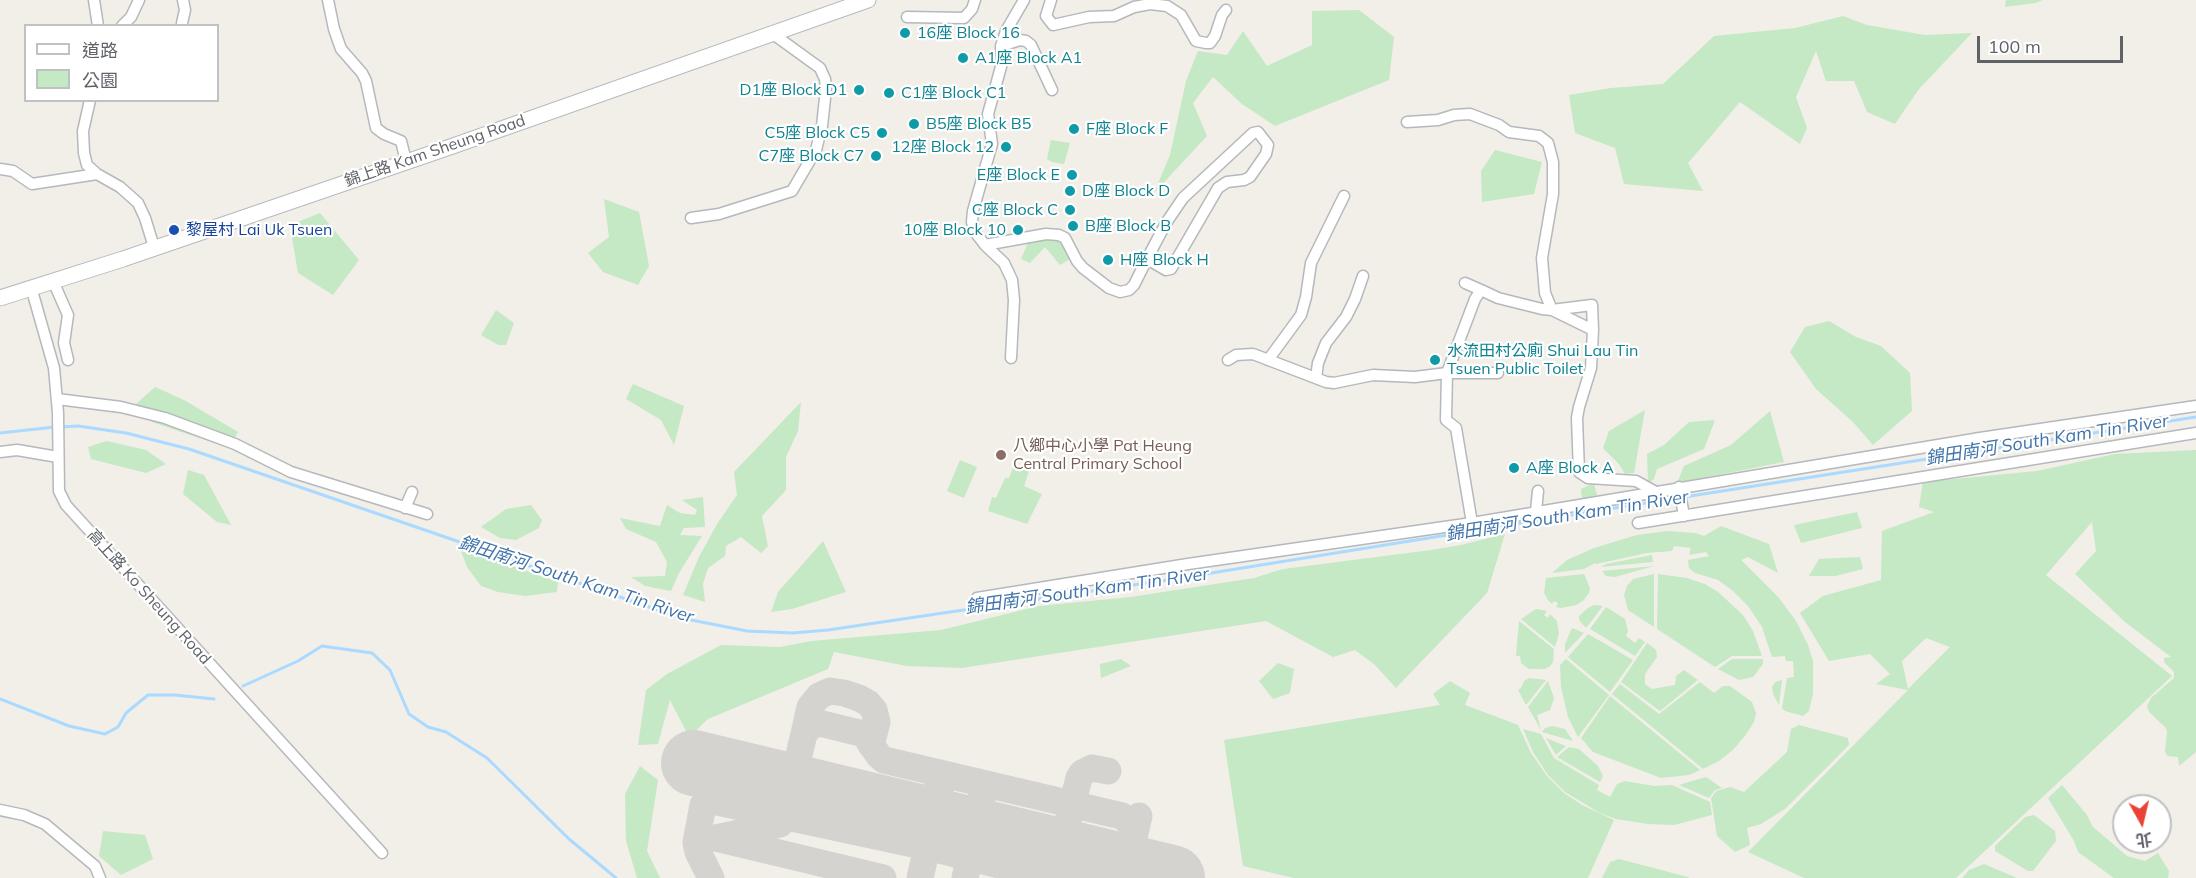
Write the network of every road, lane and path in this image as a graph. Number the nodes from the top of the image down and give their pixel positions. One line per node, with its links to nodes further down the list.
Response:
1 (94, 0): 12 (street)
2 (139, 0): 13 (street)
3 (183, 0): 11 (street)
4 (328, 0): 19 (street)
5 (866, 0): 14 (main road, 錦上路 Kam Sheung Road)
6 (975, 0): 10 (street)
7 (1024, 0): 15 (street)
8 (1051, 0): 9 (street)
9 (1226, 10)
10 (907, 17)
11 (182, 23)
12 (98, 24)
13 (124, 24)
14 (773, 34): 19 (main road, 錦上路 Kam Sheung Road); 23 (street)
15 (1001, 46): 16 (street); 24 (street)
16 (1052, 90)
17 (90, 102): 21 (street)
18 (1407, 122): 33 (street)
19 (406, 161): 25 (main road, 錦上路 Kam Sheung Road)
20 (0, 169): 21 (street)
21 (97, 174): 25 (street)
22 (1344, 196): 38 (street)
23 (691, 218)
24 (985, 245): 26 (street); 35 (street)
25 (154, 247): 28 (main road, 錦上路 Kam Sheung Road)
26 (1147, 259): 26 (street)
27 (1363, 276): 41 (street)
28 (53, 280): 30 (main road, 錦上路 Kam Sheung Road); 36 (street)
29 (1465, 283): 31 (street)
30 (31, 287): 32 (main road, 錦上路 Kam Sheung Road); 42 (street, 高上路 Ko Sheung Road)
31 (1481, 290): 33 (street); 39 (street)
32 (0, 298)
33 (1552, 310): 34 (street); 34 (street)
34 (1593, 330): 49 (street)
35 (1011, 358)
36 (68, 360)
37 (1228, 360): 38 (street)
38 (1268, 360): 41 (street)
39 (1447, 373): 40 (street); 41 (street); 55 (street)
40 (1498, 373)
41 (1316, 378)
42 (58, 403): 46 (street, 高上路 Ko Sheung Road); 51 (street)
43 (2196, 406): 47 (street)
44 (2196, 433): 54 (street)
45 (0, 452): 46 (street)
46 (58, 458): 59 (street, 高上路 Ko Sheung Road)
47 (1679, 487): 49 (street); 54 (street)
48 (1538, 491): 52 (street)
49 (1654, 491): 52 (street)
50 (412, 492): 51 (street)
51 (405, 508): 53 (street)
52 (1536, 511): 55 (street)
53 (427, 514)
54 (1684, 516): 56 (street)
55 (1472, 522): 57 (street)
56 (1638, 524)
57 (977, 598)
58 (0, 810): 60 (street)
59 (382, 853)
60 (100, 878)

